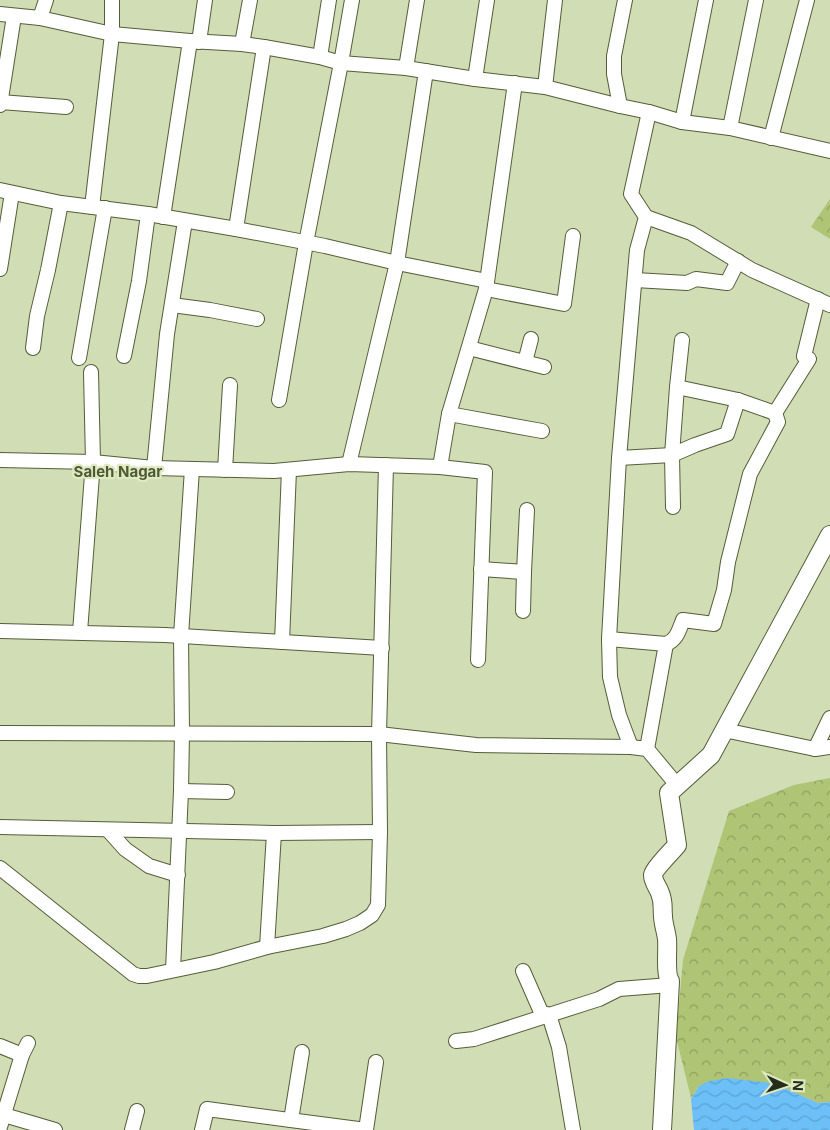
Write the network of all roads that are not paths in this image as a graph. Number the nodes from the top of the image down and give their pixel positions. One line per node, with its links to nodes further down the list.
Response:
1 (46, 0): 15 (street)
2 (112, 0): 16 (street)
3 (205, 0): 17 (street)
4 (250, 0): 18 (street)
5 (328, 0): 20 (street)
6 (352, 0): 21 (street)
7 (418, 0): 22 (street)
8 (486, 0): 25 (street)
9 (555, 0): 27 (street)
10 (626, 0): 29 (street)
11 (706, 0): 32 (street)
12 (756, 0): 33 (street)
13 (807, 0): 34 (street)
14 (7, 15): 15 (street); 24 (street)
15 (40, 18): 16 (street)
16 (112, 34): 17 (street); 38 (street)
17 (195, 42): 18 (street); 40 (street)
18 (242, 44): 19 (street)
19 (264, 47): 20 (street); 43 (street)
20 (320, 58): 21 (street)
21 (341, 63): 22 (street); 45 (street)
22 (406, 68): 23 (street)
23 (426, 71): 25 (street); 47 (street)
24 (2, 74): 28 (street)
25 (476, 79): 26 (street)
26 (515, 83): 27 (street); 50 (street)
27 (545, 87): 29 (street)
28 (0, 103): 30 (street)
29 (620, 106): 31 (street)
30 (66, 107)
31 (649, 112): 32 (street); 41 (street)
32 (682, 122): 33 (street)
33 (730, 128): 34 (street)
34 (771, 138): 35 (street)
35 (830, 151)
36 (6, 192): 37 (street); 48 (street)
37 (62, 203): 38 (street); 56 (street)
38 (98, 208): 39 (street); 59 (street)
39 (148, 214): 40 (street); 58 (street)
40 (163, 217): 42 (street)
41 (646, 217): 46 (street); 49 (street)
42 (185, 221): 43 (street); 52 (street)
43 (236, 230): 45 (street)
44 (573, 236): 50 (street)
45 (306, 243): 47 (street); 65 (street)
46 (738, 261): 49 (street); 51 (street)
47 (397, 262): 50 (street); 74 (street)
48 (0, 269)
49 (635, 280): 71 (street)
50 (487, 285): 57 (street)
51 (824, 302): 68 (street)
52 (172, 305): 53 (street); 77 (street)
53 (257, 319)
54 (531, 340): 60 (street)
55 (682, 340): 64 (street)
56 (33, 348)
57 (469, 348): 60 (street); 67 (street)
58 (124, 356)
59 (79, 358)
60 (525, 362): 61 (street)
61 (544, 367)
62 (91, 372): 73 (street)
63 (230, 385): 79 (street)
64 (677, 387): 66 (street); 70 (street)
65 (279, 400)
66 (738, 400): 68 (street); 70 (street)
67 (449, 414): 69 (street); 76 (street)
68 (776, 414): 92 (street)
69 (542, 431)
70 (672, 455): 71 (street); 81 (street)
71 (619, 458): 90 (street)
72 (0, 460): 73 (street)
73 (93, 462): 77 (street); 88 (street)
74 (349, 464): 75 (street); 80 (street)
75 (386, 465): 76 (street); 93 (street)
76 (440, 467): 84 (street)
77 (154, 468): 78 (street)
78 (192, 469): 79 (street); 89 (street)
79 (225, 470): 80 (street)
80 (289, 470): 91 (street)
81 (673, 507)
82 (527, 510): 85 (street)
83 (830, 535): 96 (street)
84 (481, 568): 85 (street); 94 (street)
85 (524, 572): 86 (street)
86 (523, 612)
87 (0, 631): 88 (street)
88 (80, 632): 89 (street)
89 (181, 636): 91 (street); 98 (street)
90 (610, 639): 92 (street); 100 (street)
91 (282, 642): 93 (street)
92 (666, 644): 102 (street)
93 (382, 648): 99 (street)
94 (478, 660)
95 (830, 718): 103 (street)
96 (724, 730): 103 (street); 104 (street)
97 (0, 733): 98 (street)
98 (182, 733): 99 (street); 105 (street)
99 (379, 734): 100 (street); 110 (street)
100 (631, 747): 102 (street)
101 (830, 747): 103 (street)
102 (647, 749): 104 (street)
103 (816, 749)
104 (677, 785): 117 (street)
105 (182, 791): 106 (street); 109 (street)
106 (226, 792)
107 (0, 828): 108 (street)
108 (108, 830): 109 (street); 113 (street)
109 (180, 832): 111 (street); 113 (street)
110 (380, 832): 111 (street); 114 (street)
111 (274, 833): 114 (street)
112 (0, 868): 115 (street)
113 (178, 875): 115 (street)
114 (267, 947): 115 (street)
115 (174, 970)
116 (523, 971): 118 (street)
117 (670, 983): 118 (street); 131 (street)
118 (549, 1015): 119 (street); 130 (street)
119 (456, 1041)
120 (0, 1046): 125 (street)
121 (302, 1052): 124 (street)
122 (376, 1062): 129 (street)
123 (137, 1112): 127 (street)
124 (291, 1120): 128 (street); 129 (street)
125 (2, 1121): 126 (street)
126 (55, 1130)
127 (132, 1130)
128 (202, 1130)
129 (366, 1130)
130 (573, 1130)
131 (662, 1130)

